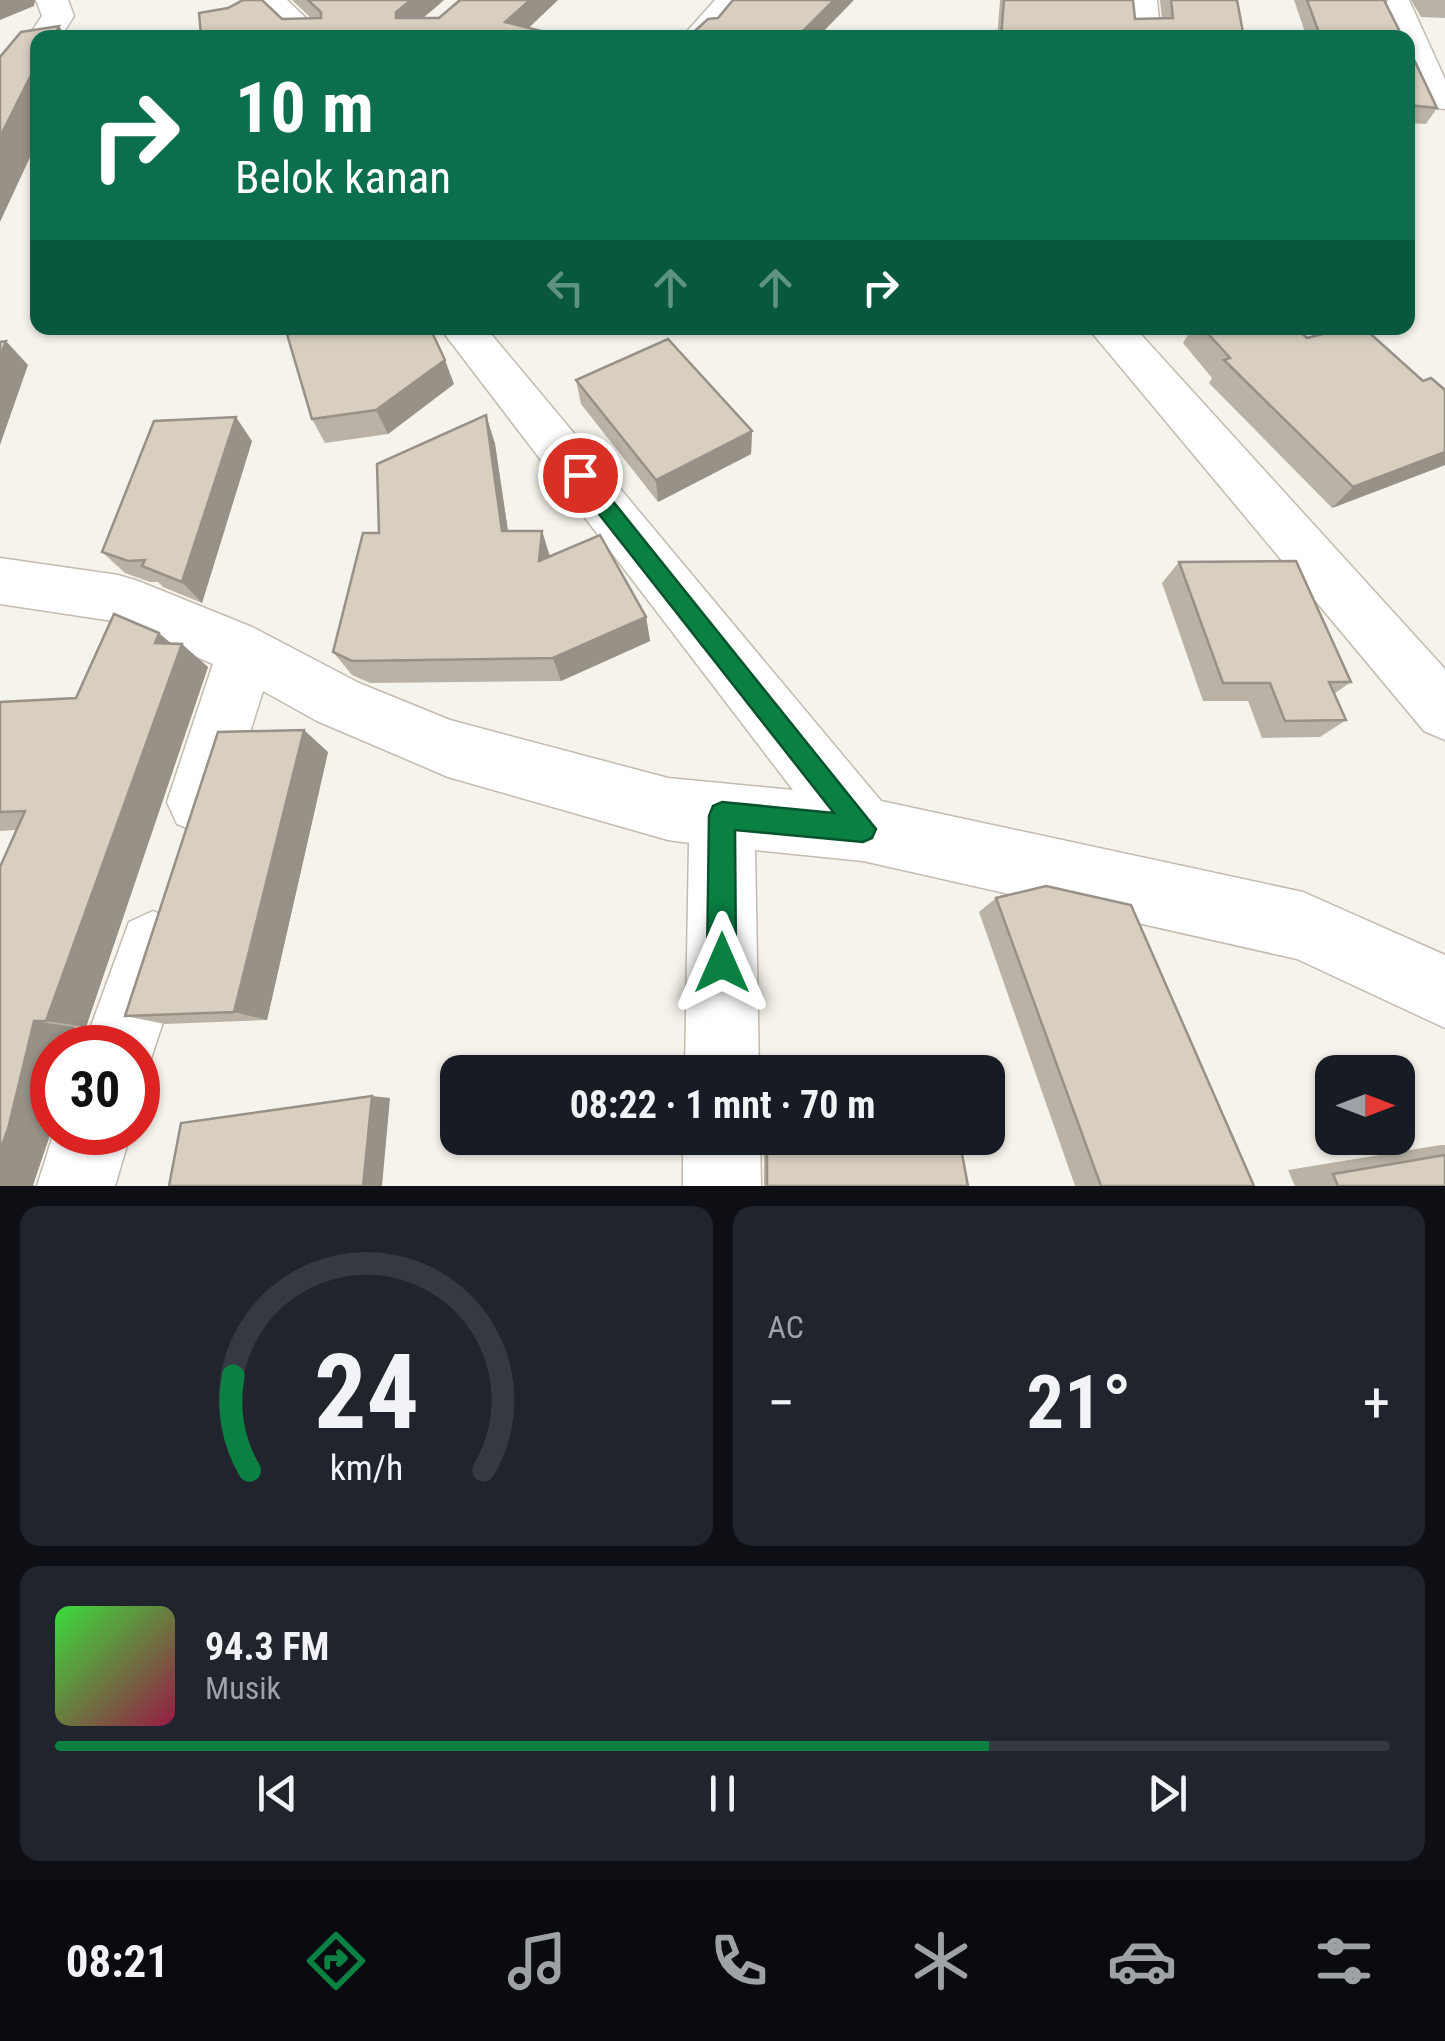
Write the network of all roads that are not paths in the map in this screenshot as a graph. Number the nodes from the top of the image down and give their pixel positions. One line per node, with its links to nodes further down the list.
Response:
1 (52, 0): 6 (street)
2 (269, 0): 7 (street)
3 (732, 0): 8 (street)
4 (1141, 0): 9 (street)
5 (1393, 0): 10 (street)
6 (48, 30)
7 (302, 30)
8 (704, 30)
9 (1144, 30)
10 (1406, 30)
11 (1415, 51): 12 (street)
12 (1436, 100)
13 (468, 335): 19 (street)
14 (1116, 335): 17 (street)
15 (0, 581): 16 (street)
16 (246, 652): 18 (street); 21 (street)
17 (1445, 712)
18 (722, 816): 19 (street); 22 (street)
19 (863, 829): 20 (street)
20 (1445, 992)
21 (127, 1025)
22 (722, 1055)
23 (86, 1155): 25 (street)
24 (722, 1155): 26 (street)
25 (76, 1186)
26 (722, 1186)

